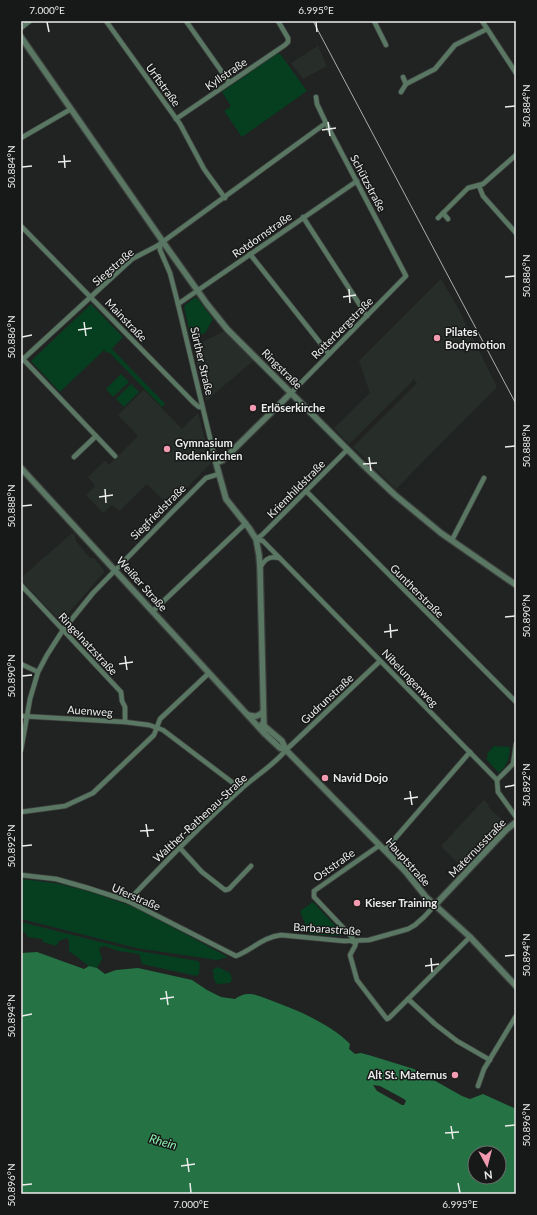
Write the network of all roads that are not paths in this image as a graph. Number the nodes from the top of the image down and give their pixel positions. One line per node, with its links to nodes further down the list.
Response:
1 (30, 21): 7 (street)
2 (106, 21): 18 (street, Urftstraße)
3 (186, 21): 13 (street)
4 (278, 21): 13 (street, Kyllstraße)
5 (374, 21): 10 (street)
6 (482, 21): 8 (street)
7 (21, 28)
8 (487, 29): 11 (street); 14 (street)
9 (21, 36): 17 (street)
10 (386, 44)
11 (516, 73)
12 (402, 77): 14 (street)
13 (229, 82): 18 (street, Kyllstraße)
14 (406, 84): 15 (street)
15 (401, 92)
16 (316, 97): 19 (street, Schützstraße)
17 (71, 109): 20 (street); 31 (street)
18 (176, 119): 24 (street, Urftstraße)
19 (326, 123): 22 (street, Schützstraße); 24 (street, Siegstraße)
20 (21, 138)
21 (516, 155): 23 (street)
22 (357, 181): 26 (street, Rotdornstraße); 33 (street, Schützstraße)
23 (479, 186): 25 (street); 30 (street)
24 (225, 198): 31 (street, Siegstraße)
25 (443, 213): 27 (street); 28 (street)
26 (303, 217): 32 (street, Rotdornstraße); 37 (street)
27 (438, 218)
28 (448, 219)
29 (21, 226): 35 (street, Mainstraße)
30 (516, 233)
31 (163, 241): 34 (street, Ringstraße); 35 (street, Siegstraße); 36 (street, Sürther Straße)
32 (250, 254): 34 (street, Rotdornstraße); 38 (street)
33 (406, 276): 37 (street, Rotterbergstraße)
34 (198, 290): 36 (street, Rotdornstraße); 40 (street, Ringstraße)
35 (92, 297): 39 (street, Siegstraße); 41 (street, Mainstraße)
36 (178, 304): 41 (street, Sürther Straße)
37 (367, 316): 38 (street, Rotterbergstraße)
38 (329, 354): 40 (street, Rotterbergstraße)
39 (22, 359): 42 (street)
40 (291, 393): 43 (street, Ringstraße); 46 (street)
41 (202, 407): 46 (street, Sürther Straße)
42 (96, 436): 44 (street); 45 (street)
43 (347, 450): 50 (street, Kriemhildstraße); 53 (street, Ringstraße)
44 (115, 456)
45 (74, 457)
46 (216, 463): 48 (street, Sürther Straße)
47 (21, 468): 56 (street, Weißer Straße)
48 (219, 474): 51 (street, Sürther Straße); 56 (street, Siegfriedstraße)
49 (484, 478): 53 (street)
50 (306, 490): 52 (street, Kriemhildstraße); 65 (street, Guntherstraße)
51 (246, 523): 52 (street, Sürther Straße); 59 (street)
52 (256, 539): 54 (street, Nibelungenweg); 55 (street, Sürther Straße)
53 (452, 540): 58 (street, Ringstraße)
54 (280, 559): 55 (street); 61 (street, Nibelungenweg)
55 (260, 568): 66 (street, Sürther Straße)
56 (115, 569): 59 (street, Weißer Straße); 60 (street, Siegfriedstraße)
57 (21, 585): 60 (street, Ringelnatzstraße)
58 (516, 585)
59 (153, 611): 64 (street, Weißer Straße)
60 (63, 630): 63 (street, Siegfriedstraße); 69 (street, Ringelnatzstraße)
61 (380, 661): 76 (street, Gudrunstraße); 77 (street, Nibelungenweg)
62 (21, 664): 63 (street)
63 (38, 672): 68 (street, Siegfriedstraße)
64 (209, 673): 67 (street, Weißer Straße); 71 (street)
65 (516, 702)
66 (263, 712): 67 (street); 70 (street, Sürther Straße); 73 (street, Hauptstraße)
67 (248, 715): 70 (street, Weißer Straße); 72 (street, Weißer Straße)
68 (24, 716): 69 (street, Auenweg); 75 (street, Siegfriedstraße)
69 (125, 722): 71 (street, Auenweg)
70 (263, 725): 72 (street); 73 (street, Hauptstraße)
71 (157, 727): 79 (street); 80 (street)
72 (264, 733): 76 (street, Hauptstraße)
73 (273, 734): 76 (street, Hauptstraße)
74 (516, 744): 78 (street)
75 (21, 750)
76 (286, 750): 79 (street, Walther-Rathenau-Straße); 83 (street, Hauptstraße)
77 (470, 752): 78 (street, Nibelungenweg); 85 (street)
78 (497, 780): 81 (street, Nibelungenweg)
79 (241, 789): 84 (street, Walther-Rathenau-Straße)
80 (21, 812)
81 (516, 817)
82 (516, 822): 89 (street, Maternusstraße)
83 (380, 845): 85 (street, Hauptstraße); 91 (street, Oststraße)
84 (180, 848): 86 (street); 88 (street, Walther-Rathenau-Straße)
85 (385, 850): 89 (street, Hauptstraße)
86 (251, 866)
87 (21, 875): 88 (street, Uferstraße)
88 (128, 901): 92 (street, Uferstraße)
89 (436, 905): 90 (street, Hauptstraße); 91 (street, Barbarastraße)
90 (470, 937): 93 (street, Hauptstraße); 94 (street)
91 (354, 942): 92 (street, Barbarastraße); 94 (street)
92 (236, 956)
93 (515, 982)
94 (408, 999): 96 (street)
95 (516, 1016): 96 (street)
96 (490, 1060): 97 (street)
97 (478, 1086)

